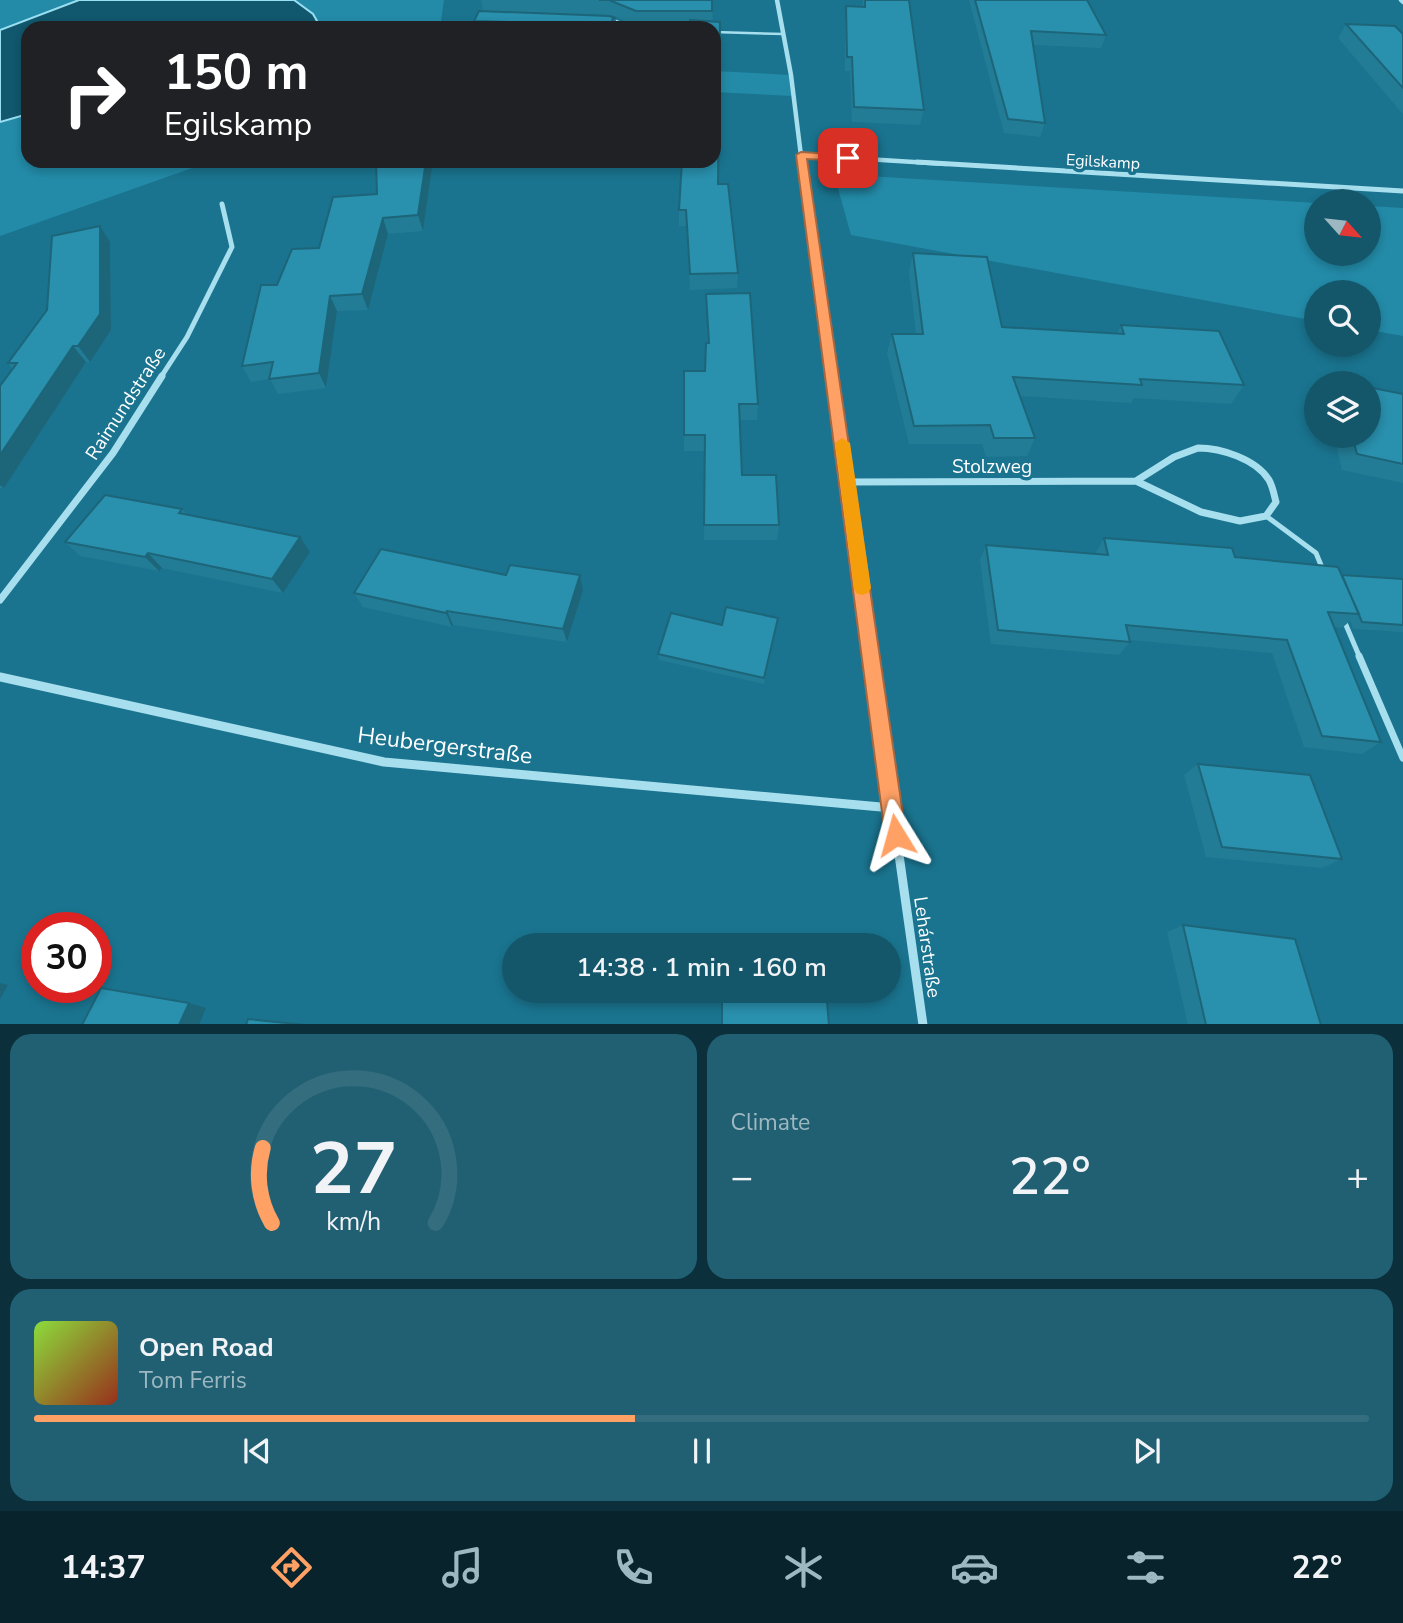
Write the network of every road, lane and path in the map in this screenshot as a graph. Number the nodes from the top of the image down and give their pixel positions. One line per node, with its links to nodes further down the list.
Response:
1 (777, 0): 5 (street, Lehárstraße)
2 (610, 19): 3 (lane)
3 (615, 21)
4 (721, 32): 5 (lane)
5 (783, 34): 6 (street, Lehárstraße)
6 (801, 155): 7 (street, Egilskamp); 10 (street, Lehárstraße)
7 (1403, 191)
8 (222, 204): 13 (street, Raimundstraße)
9 (1136, 481): 10 (street, Stolzweg); 11 (street, Stolzweg); 11 (street, Stolzweg)
10 (848, 482): 17 (street, Lehárstraße)
11 (1266, 516): 12 (lane)
12 (1327, 579)
13 (0, 600)
14 (1338, 605): 16 (lane)
15 (0, 677): 17 (street, Heubergerstraße)
16 (1403, 758)
17 (892, 808): 18 (street, Lehárstraße)
18 (923, 1024)

